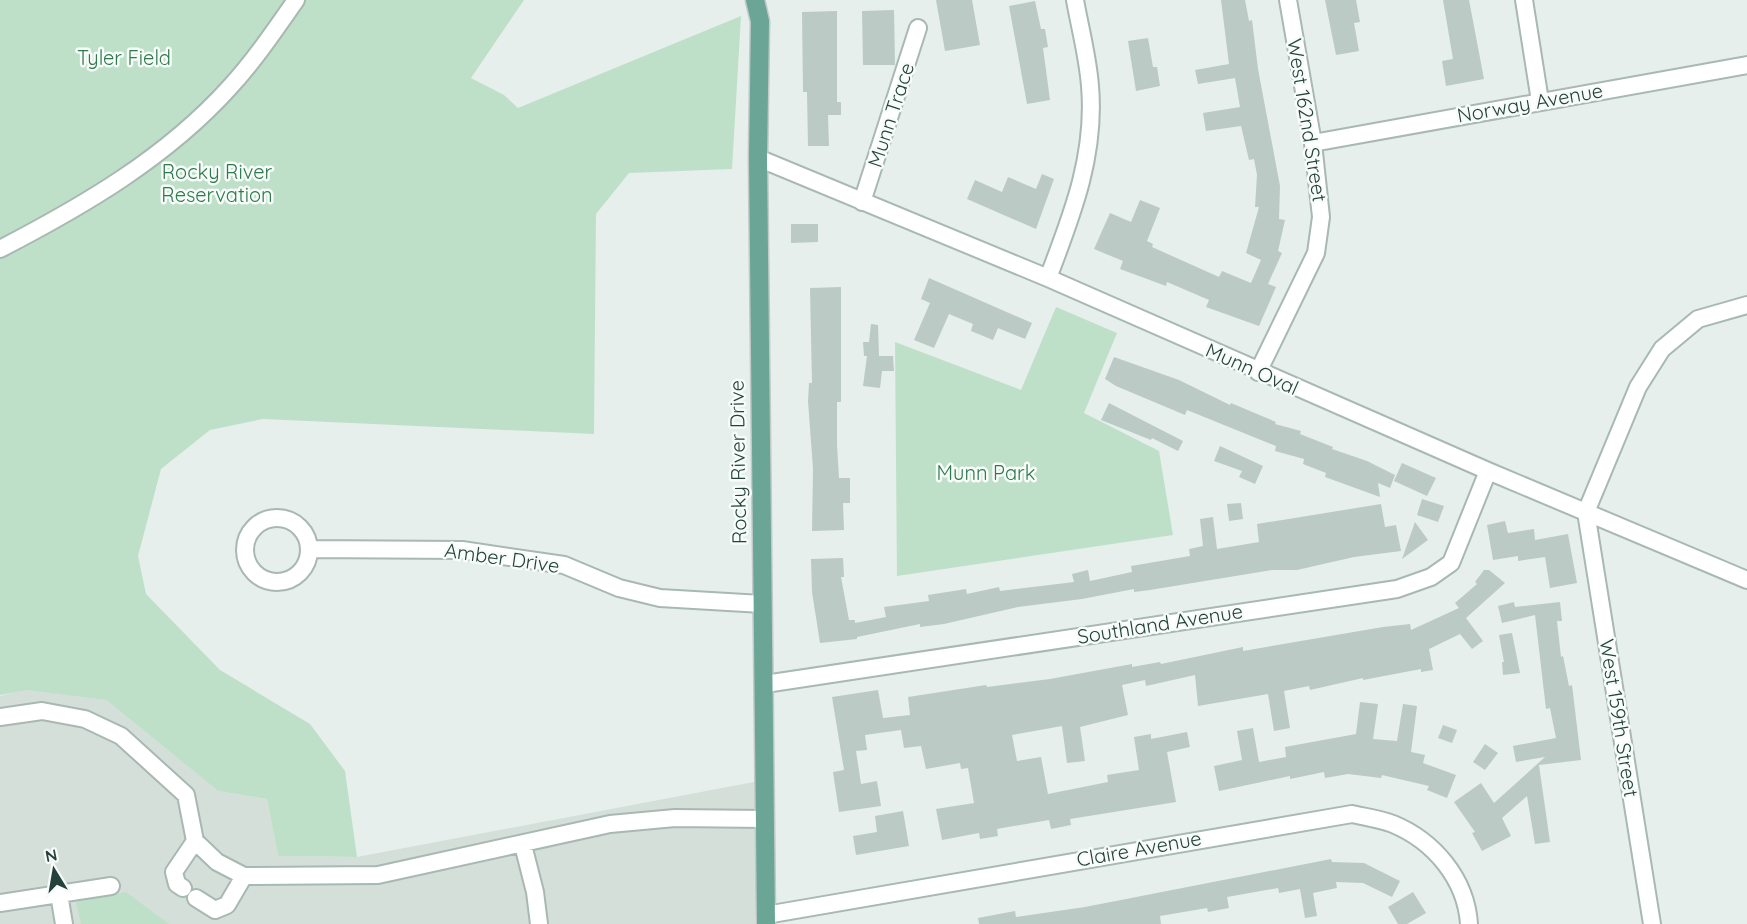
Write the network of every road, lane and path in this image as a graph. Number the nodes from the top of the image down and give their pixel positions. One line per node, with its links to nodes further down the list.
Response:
1 (296, 0): 12 (street)
2 (755, 0): 10 (main road, Rocky River Drive)
3 (1075, 0): 13 (street)
4 (1288, 0): 9 (street, West 162nd Street)
5 (1524, 0): 8 (street)
6 (918, 27): 11 (street, Munn Trace)
7 (1747, 65): 8 (street, Norway Avenue)
8 (1540, 101): 9 (street, Norway Avenue)
9 (1313, 142): 15 (street, West 162nd Street)
10 (758, 158): 11 (street, Munn Oval); 20 (main road, Rocky River Drive)
11 (862, 202): 13 (street, Munn Oval)
12 (0, 249)
13 (1048, 278): 15 (street, Munn Oval)
14 (1747, 305): 17 (street)
15 (1258, 372): 16 (street, Munn Oval)
16 (1488, 471): 17 (street, Munn Oval); 21 (street, Southland Avenue)
17 (1586, 513): 19 (street, Munn Oval); 34 (street, West 159th Street)
18 (309, 549): 20 (street, Amber Drive)
19 (1747, 580)
20 (762, 604): 21 (main road, Rocky River Drive)
21 (765, 684): 23 (main road, Rocky River Drive)
22 (0, 717): 24 (street)
23 (765, 819): 25 (street); 31 (main road, Rocky River Drive)
24 (195, 841): 26 (street); 26 (street)
25 (523, 845): 26 (street); 33 (street)
26 (244, 876)
27 (111, 886): 28 (street)
28 (59, 894): 29 (street); 32 (street)
29 (0, 903)
30 (1469, 918): 31 (street, Claire Avenue)
31 (766, 919)
32 (64, 924)
33 (539, 924)
34 (1652, 924)

